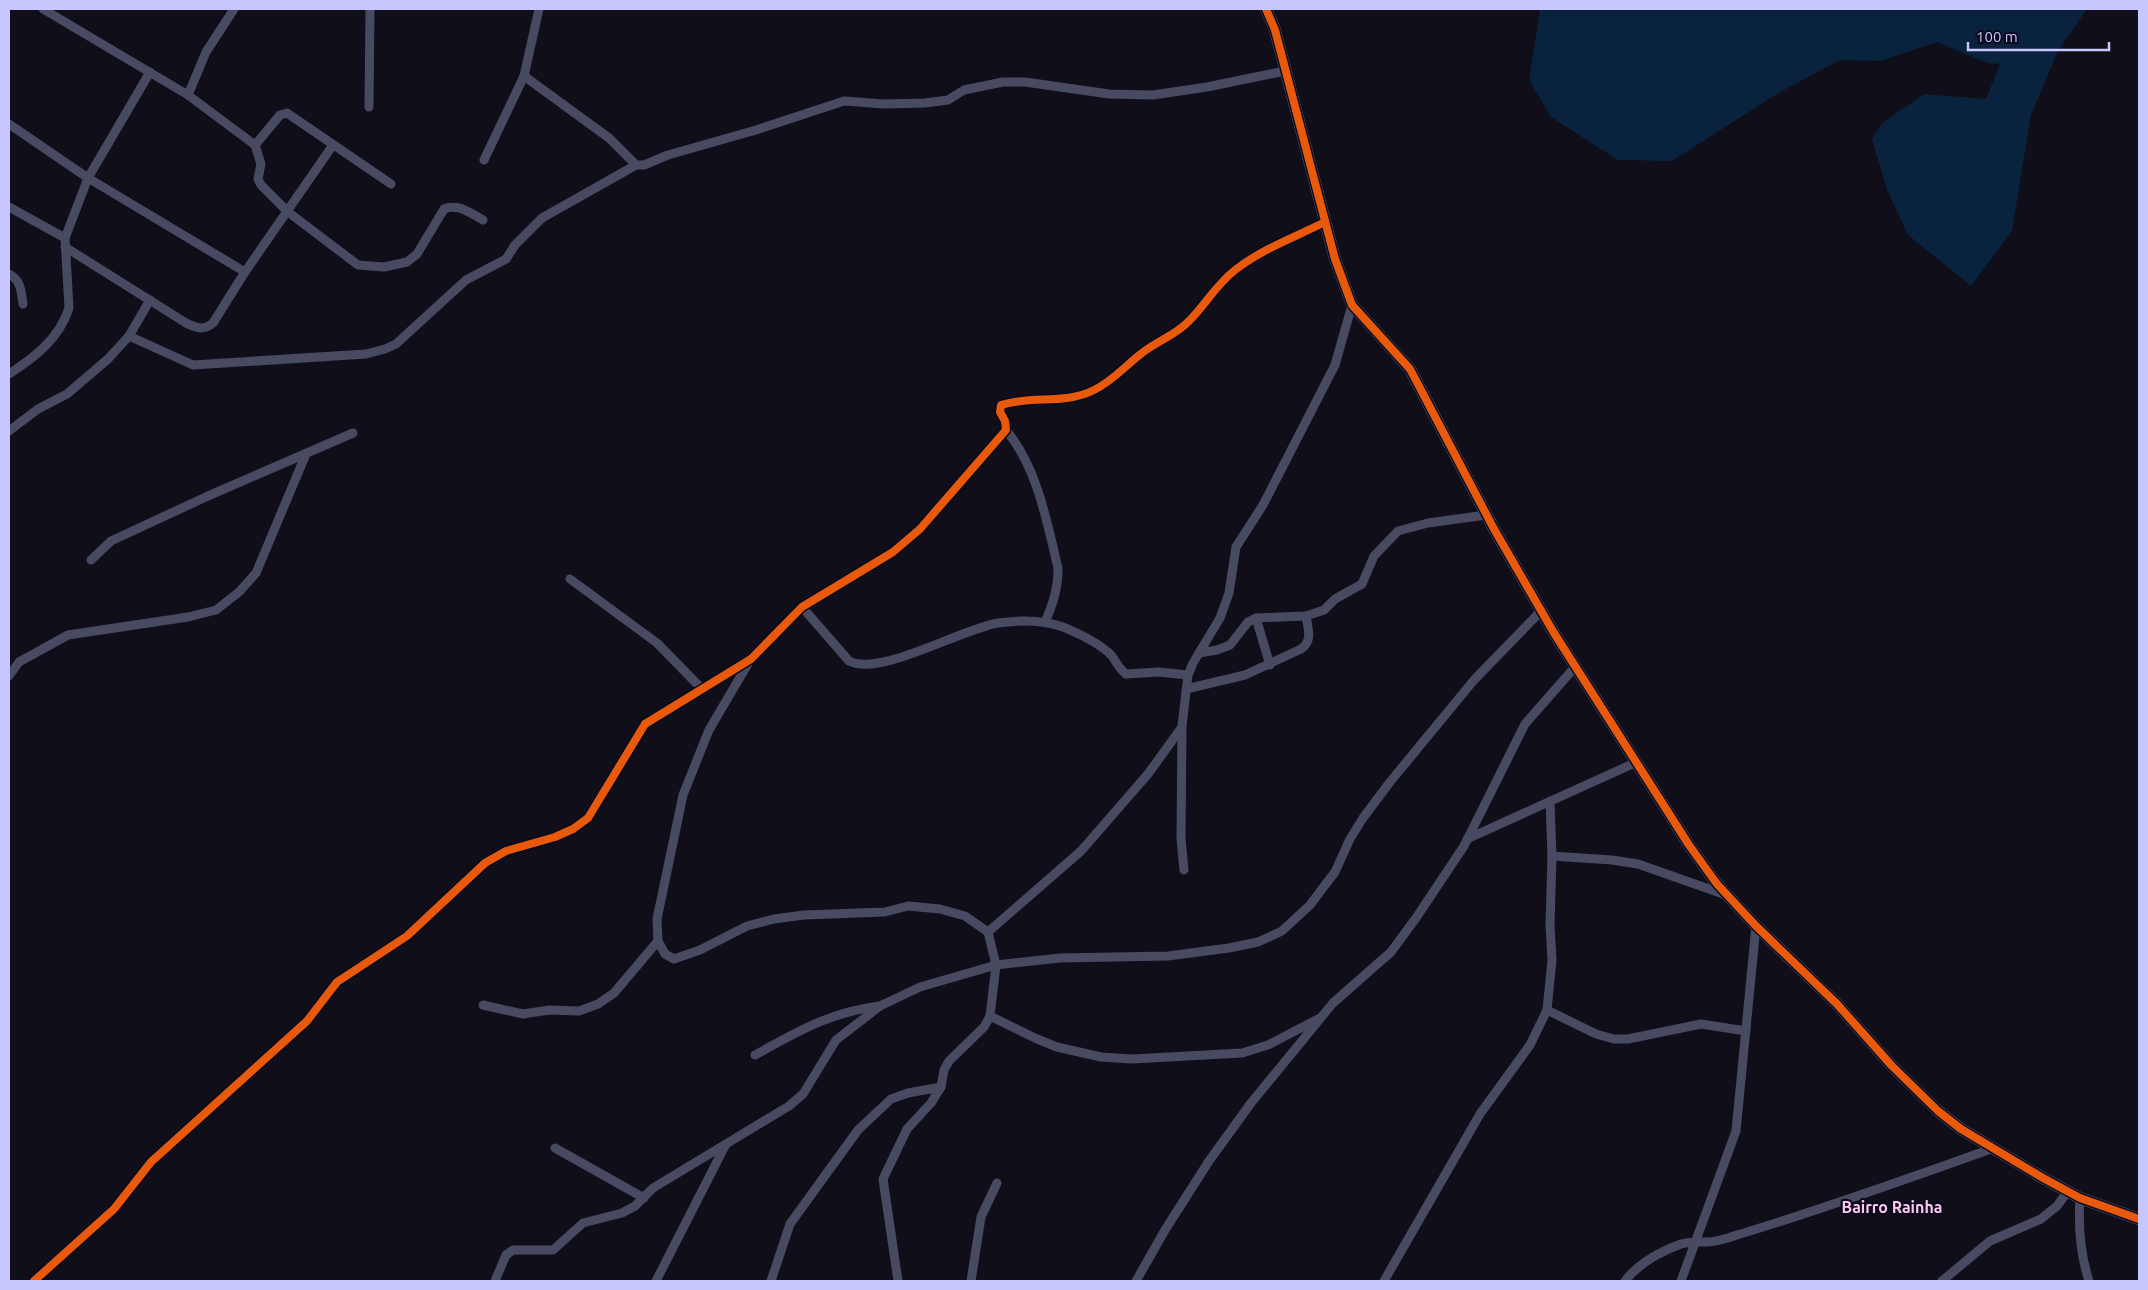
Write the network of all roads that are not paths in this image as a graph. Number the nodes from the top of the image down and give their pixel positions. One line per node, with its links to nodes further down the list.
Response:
1 (43, 9): 7 (street)
2 (234, 9): 9 (street)
3 (370, 9): 10 (street)
4 (539, 9): 8 (street)
5 (1266, 9): 6 (street)
6 (1285, 71): 15 (street); 21 (street)
7 (150, 72): 9 (street); 16 (street)
8 (524, 76): 14 (street); 15 (street)
9 (188, 95): 12 (street)
10 (369, 107)
11 (9, 124): 16 (street)
12 (255, 145): 13 (street); 19 (street)
13 (333, 145): 17 (street); 19 (street)
14 (484, 160)
15 (636, 165): 28 (street)
16 (88, 178): 22 (street); 23 (street)
17 (391, 184)
18 (9, 208): 22 (street)
19 (288, 212): 20 (street); 23 (street)
20 (483, 220)
21 (1326, 222): 27 (street); 30 (street)
22 (65, 243): 25 (street); 29 (street)
23 (245, 272): 25 (street)
24 (9, 274): 26 (street)
25 (150, 300): 28 (street)
26 (23, 304)
27 (1352, 305): 34 (street); 42 (street)
28 (129, 336): 31 (street)
29 (9, 374)
30 (1006, 430): 37 (street); 41 (street)
31 (9, 431)
32 (352, 433): 33 (street)
33 (306, 454): 35 (street); 47 (street)
34 (1486, 515): 38 (street); 39 (street)
35 (90, 560)
36 (570, 579): 49 (street)
37 (802, 607): 41 (street); 43 (street)
38 (1541, 611): 45 (street); 60 (street)
39 (1306, 616): 40 (street); 44 (street)
40 (1256, 618): 42 (street); 44 (street)
41 (1044, 622): 46 (street)
42 (1199, 653): 46 (street)
43 (751, 659): 49 (street); 59 (street)
44 (1270, 665): 48 (street)
45 (1576, 668): 51 (street); 53 (street)
46 (1188, 675): 48 (street)
47 (9, 676)
48 (1186, 689): 50 (street)
49 (703, 690): 78 (street)
50 (1182, 726): 55 (street); 58 (street)
51 (1637, 762): 52 (street); 56 (street)
52 (1550, 801): 53 (street); 54 (street)
53 (1467, 839): 65 (street)
54 (1552, 856): 56 (street); 63 (street)
55 (1184, 870)
56 (1728, 896): 57 (street)
57 (1756, 926): 66 (street); 71 (street)
58 (988, 932): 59 (street); 60 (street)
59 (658, 941): 61 (street)
60 (996, 965): 62 (street); 64 (street)
61 (483, 1005)
62 (880, 1006): 67 (street); 69 (street)
63 (1547, 1010): 66 (street); 85 (street)
64 (990, 1016): 65 (street); 68 (street)
65 (1321, 1018): 84 (street)
66 (1746, 1031): 77 (street)
67 (755, 1056)
68 (941, 1088): 81 (street); 82 (street)
69 (726, 1143): 74 (street); 80 (street)
70 (555, 1148): 74 (street)
71 (1994, 1148): 73 (street); 77 (street)
72 (997, 1183): 83 (street)
73 (2068, 1191): 75 (street); 88 (street)
74 (644, 1198): 79 (street)
75 (2080, 1198): 76 (street); 89 (street)
76 (2139, 1219)
77 (1696, 1240): 86 (street); 87 (street)
78 (34, 1281)
79 (495, 1281)
80 (656, 1281)
81 (771, 1281)
82 (898, 1281)
83 (971, 1281)
84 (1136, 1281)
85 (1384, 1281)
86 (1625, 1281)
87 (1681, 1281)
88 (1942, 1281)
89 (2088, 1281)

